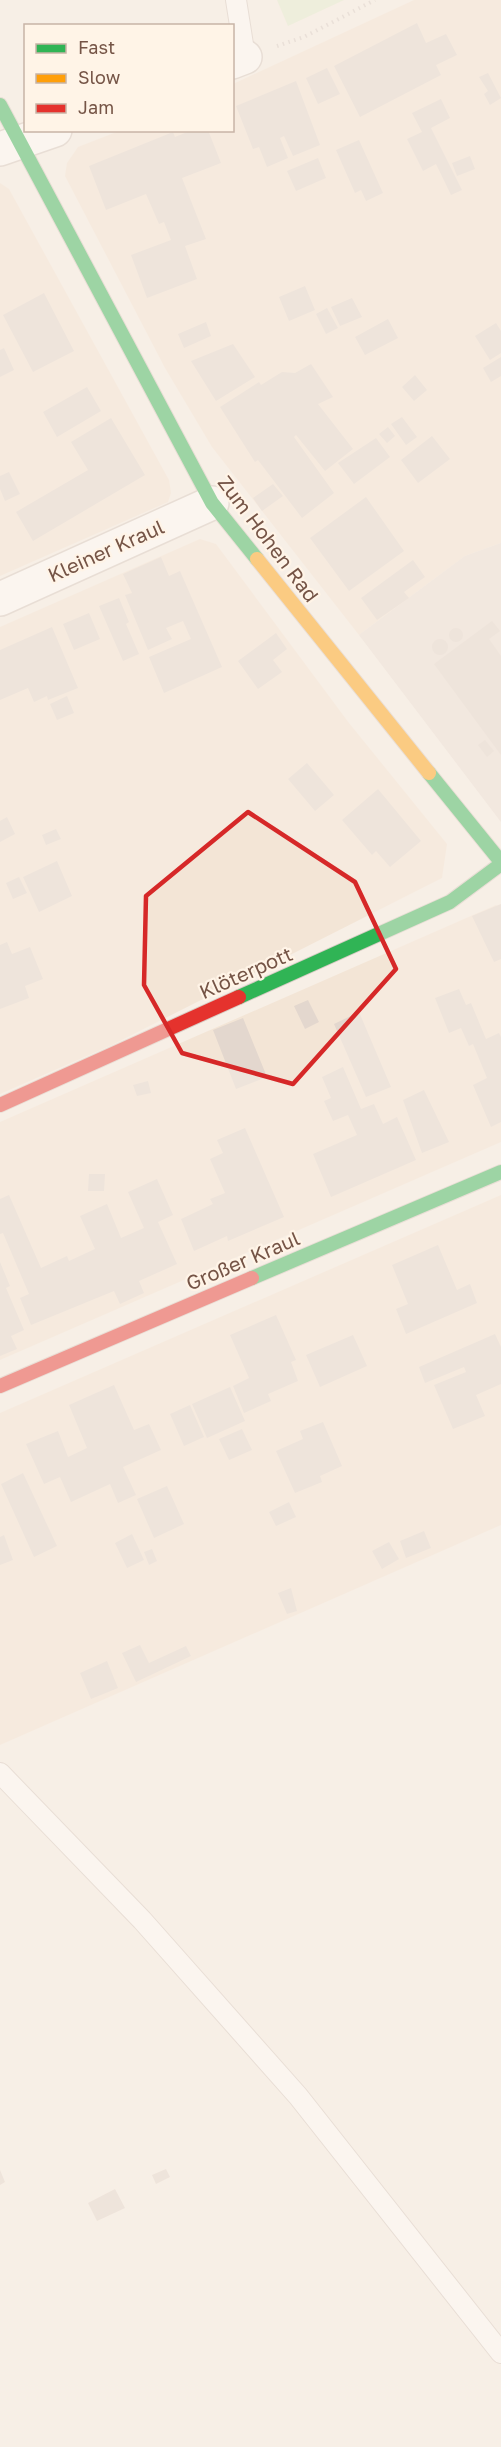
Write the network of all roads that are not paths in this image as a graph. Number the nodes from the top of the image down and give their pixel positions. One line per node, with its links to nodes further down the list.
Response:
1 (236, 0): 2 (lane)
2 (239, 59)
3 (0, 105): 5 (street, Zum Hohen Rad)
4 (49, 132): 5 (street)
5 (9, 146): 6 (street, Zum Hohen Rad)
6 (212, 503): 7 (street, Kleiner Kraul); 8 (street, Zum Hohen Rad)
7 (0, 599)
8 (501, 863): 9 (street, Klöterpott)
9 (0, 1105)
10 (501, 1172): 11 (street, Großer Kraul)
11 (0, 1386)
12 (0, 1773): 13 (lane)
13 (501, 2354)

